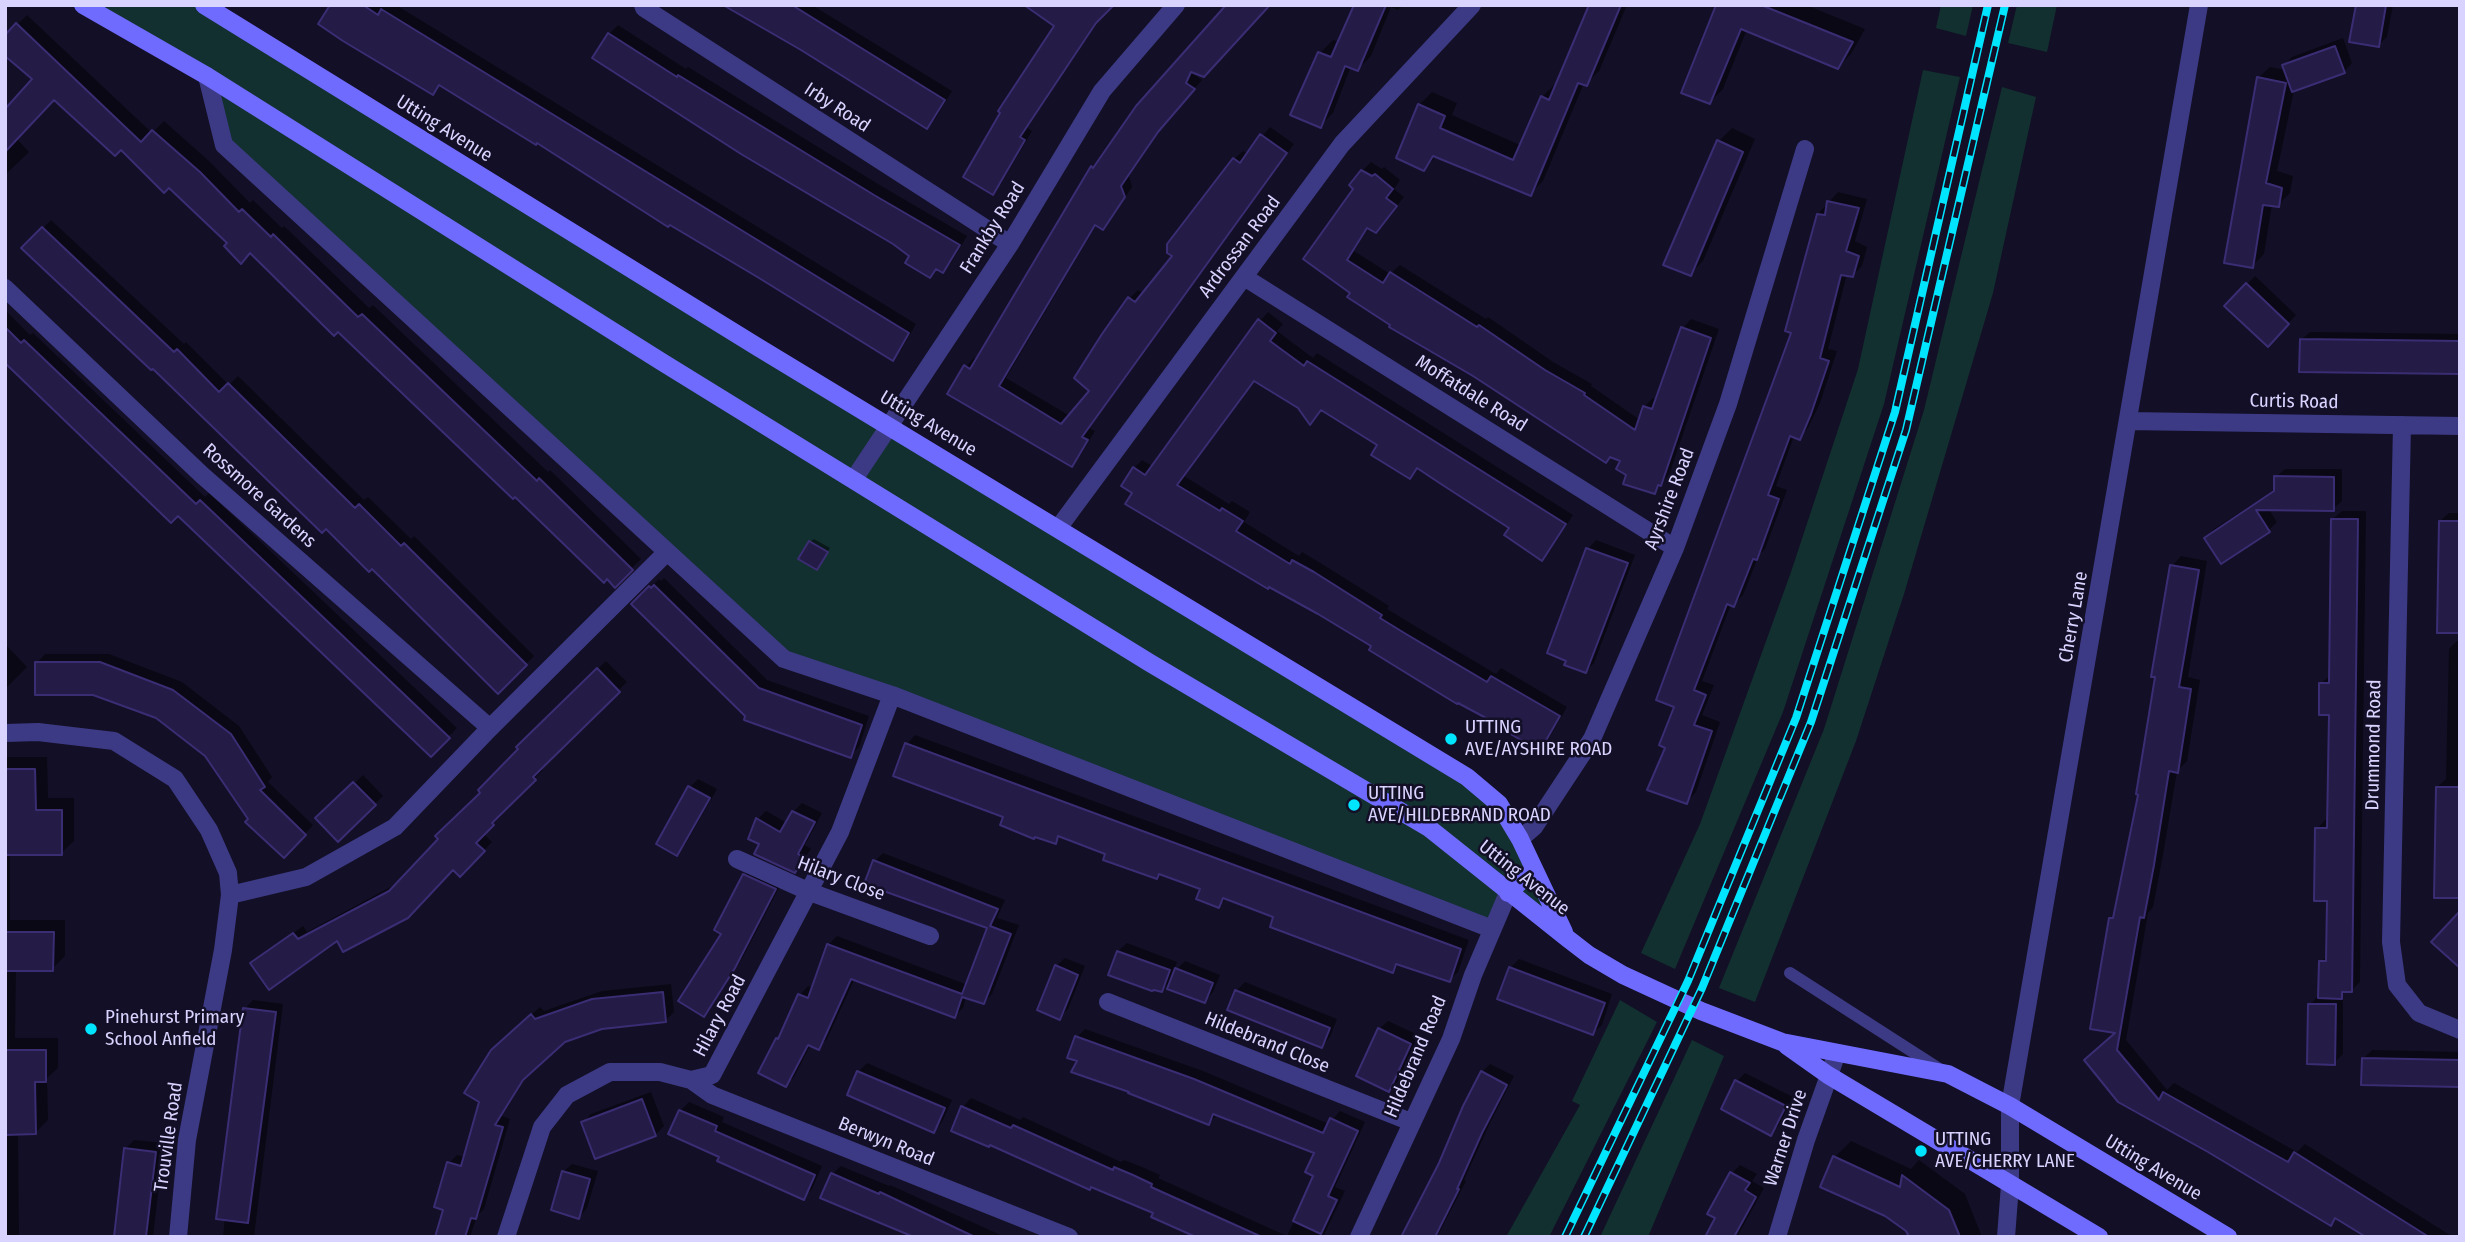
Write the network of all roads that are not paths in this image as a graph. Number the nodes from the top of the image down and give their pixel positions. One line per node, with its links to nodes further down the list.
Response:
1 (83, 5): 7 (street, Utting Avenue)
2 (204, 5): 13 (street, Utting Avenue)
3 (643, 5): 9 (street, Irby Road)
4 (1176, 5): 9 (street, Frankby Road)
5 (1472, 5): 10 (street, Ardrossan Road)
6 (2199, 5): 12 (street, Cherry Lane)
7 (207, 76): 16 (street, Utting Avenue); 19 (street)
8 (1805, 149): 18 (street, Ayrshire Road)
9 (1010, 244): 13 (street, Frankby Road)
10 (1244, 276): 17 (street, Ardrossan Road); 18 (street, Moffatdale Road)
11 (5, 288): 21 (street, Rossmore Gardens)
12 (2128, 421): 14 (street, Curtis Road); 40 (street, Cherry Lane)
13 (889, 425): 16 (street, Frankby Road); 17 (street, Utting Avenue)
14 (2402, 425): 15 (street, Curtis Road); 34 (street, Drummond Road)
15 (2460, 426)
16 (854, 479): 27 (street, Utting Avenue)
17 (1059, 527): 23 (street, Utting Avenue)
18 (1675, 548): 23 (street, Ayrshire Road)
19 (666, 553): 20 (street); 21 (street)
20 (892, 695): 26 (street, Hilary Road); 29 (street)
21 (490, 728): 28 (street)
22 (5, 733): 28 (street, Trouville Road)
23 (1520, 839): 25 (street, Utting Avenue)
24 (737, 859): 26 (street, Hilary Close)
25 (1533, 870): 27 (street); 31 (street, Utting Avenue)
26 (810, 892): 30 (street, Hilary Close); 39 (street, Hilary Road)
27 (1508, 892): 29 (street, Hildebrand Road); 31 (street, Utting Avenue)
28 (230, 895): 43 (street, Trouville Road)
29 (1492, 929): 41 (street, Hildebrand Road)
30 (930, 936)
31 (1567, 938): 35 (street, Utting Avenue)
32 (1790, 972): 37 (lane)
33 (1108, 1002): 41 (street, Hildebrand Close)
34 (2460, 1030)
35 (1782, 1042): 36 (street, Utting Avenue); 38 (street, Utting Avenue)
36 (1837, 1053): 37 (street, Utting Avenue); 38 (street, Warner Drive)
37 (1948, 1074): 40 (street, Utting Avenue)
38 (1828, 1075): 42 (street, Utting Avenue); 47 (street, Warner Drive)
39 (691, 1080): 44 (street, Hilary Road); 45 (street, Berwyn Road)
40 (2010, 1106): 42 (street, Cherry Lane); 50 (street, Utting Avenue)
41 (1411, 1122): 46 (street, Hildebrand Road)
42 (2010, 1185): 48 (street, Cherry Lane); 49 (street, Utting Avenue)
43 (178, 1237)
44 (506, 1237)
45 (1069, 1237)
46 (1359, 1237)
47 (1777, 1237)
48 (2006, 1237)
49 (2099, 1237)
50 (2228, 1237)

